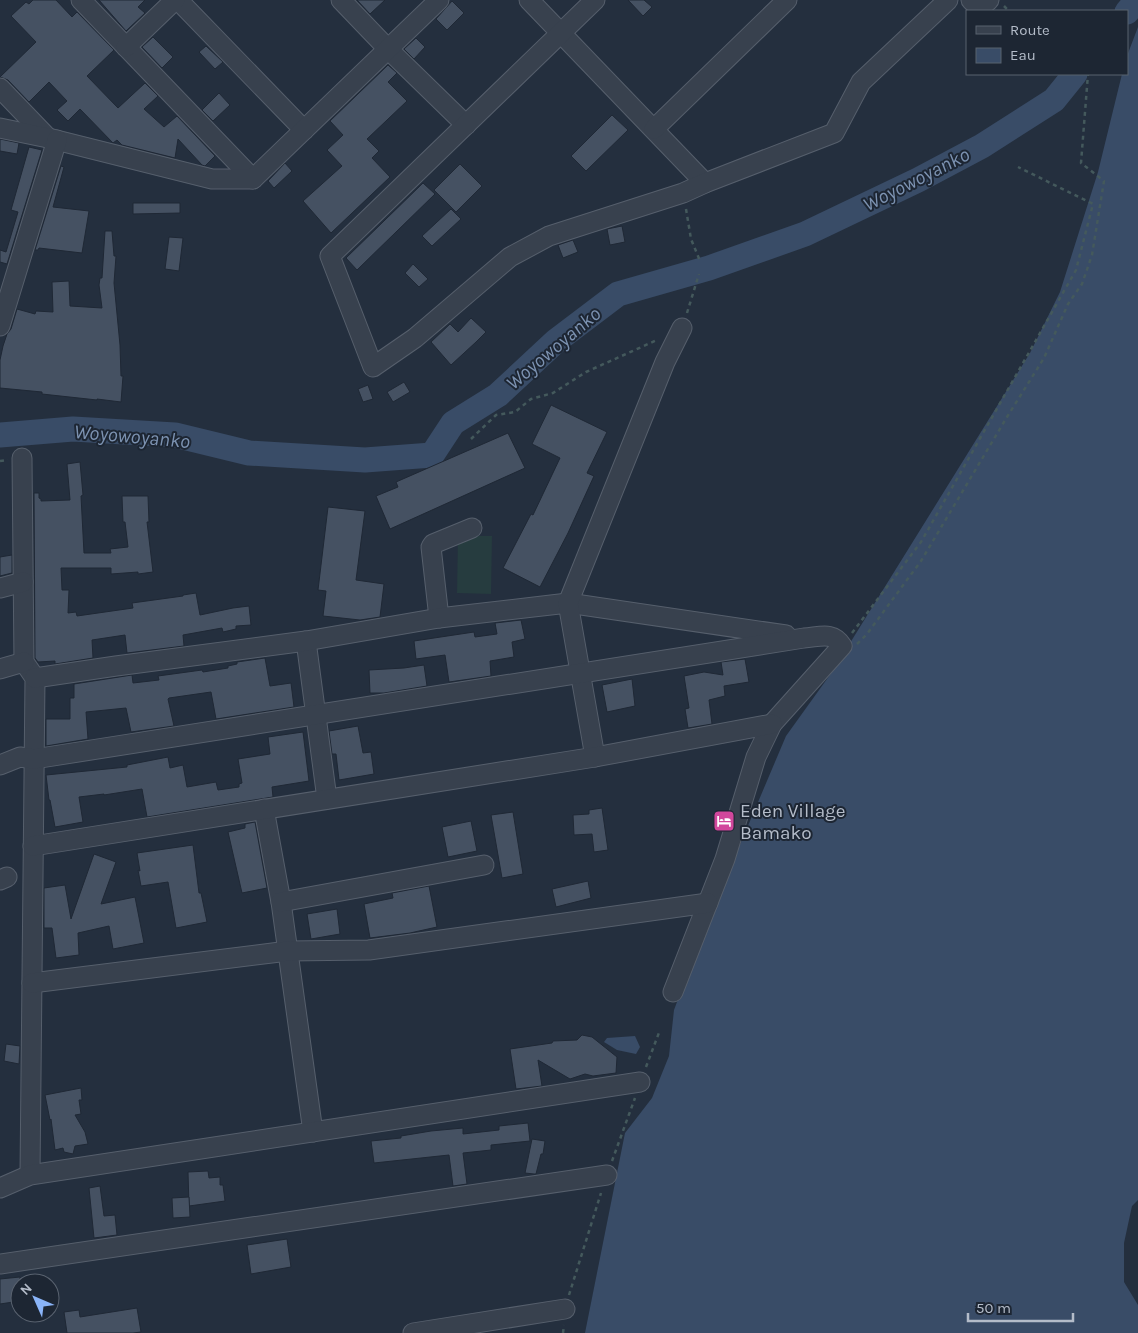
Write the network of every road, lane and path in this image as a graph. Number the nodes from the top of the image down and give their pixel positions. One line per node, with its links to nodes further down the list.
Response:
1 (81, 0): 12 (street)
2 (177, 0): 12 (street); 19 (street)
3 (341, 0): 13 (street)
4 (439, 0): 13 (street)
5 (530, 0): 11 (street)
6 (595, 0): 11 (street)
7 (787, 0): 18 (street)
8 (948, 0): 23 (street)
9 (971, 0): 10 (street)
10 (989, 0)
11 (561, 33): 16 (street); 18 (street)
12 (126, 47): 22 (street)
13 (388, 49): 16 (street); 19 (street)
14 (1088, 75): 38 (path)
15 (0, 88): 20 (street)
16 (466, 125): 24 (street)
17 (0, 128): 20 (street)
18 (654, 129): 23 (street)
19 (304, 130): 22 (street)
20 (52, 139): 22 (street); 27 (street)
21 (1018, 167): 38 (path)
22 (253, 179)
23 (705, 183): 24 (street)
24 (683, 193): 25 (path)
25 (700, 261)
26 (699, 274): 28 (path)
27 (0, 326)
28 (682, 328): 29 (path); 34 (street)
29 (471, 439)
30 (22, 458): 32 (street)
31 (472, 528): 35 (street)
32 (23, 582): 33 (street); 39 (street)
33 (0, 588)
34 (568, 603): 35 (street); 36 (street); 41 (street)
35 (439, 618): 37 (street)
36 (804, 638): 38 (street); 41 (street)
37 (306, 641): 42 (street); 43 (street)
38 (842, 646): 44 (street)
39 (24, 662): 40 (street); 42 (street)
40 (0, 669)
41 (580, 673): 43 (street); 45 (street)
42 (35, 678): 46 (street)
43 (316, 715): 46 (street); 48 (street)
44 (772, 724): 45 (street); 53 (street)
45 (595, 757): 48 (street)
46 (34, 759): 47 (street); 50 (street)
47 (0, 765)
48 (327, 800): 49 (street)
49 (264, 809): 50 (street); 52 (street)
50 (33, 846): 55 (street)
51 (484, 865): 52 (street)
52 (281, 902): 54 (street)
53 (708, 903): 54 (street); 56 (street)
54 (288, 951): 55 (street); 58 (street)
55 (32, 983): 59 (street)
56 (673, 992)
57 (640, 1082): 58 (street)
58 (314, 1132): 59 (street)
59 (30, 1175): 61 (street)
60 (606, 1175): 62 (street)
61 (0, 1188)
62 (0, 1264)
63 (565, 1309): 64 (street)
64 (413, 1333)

